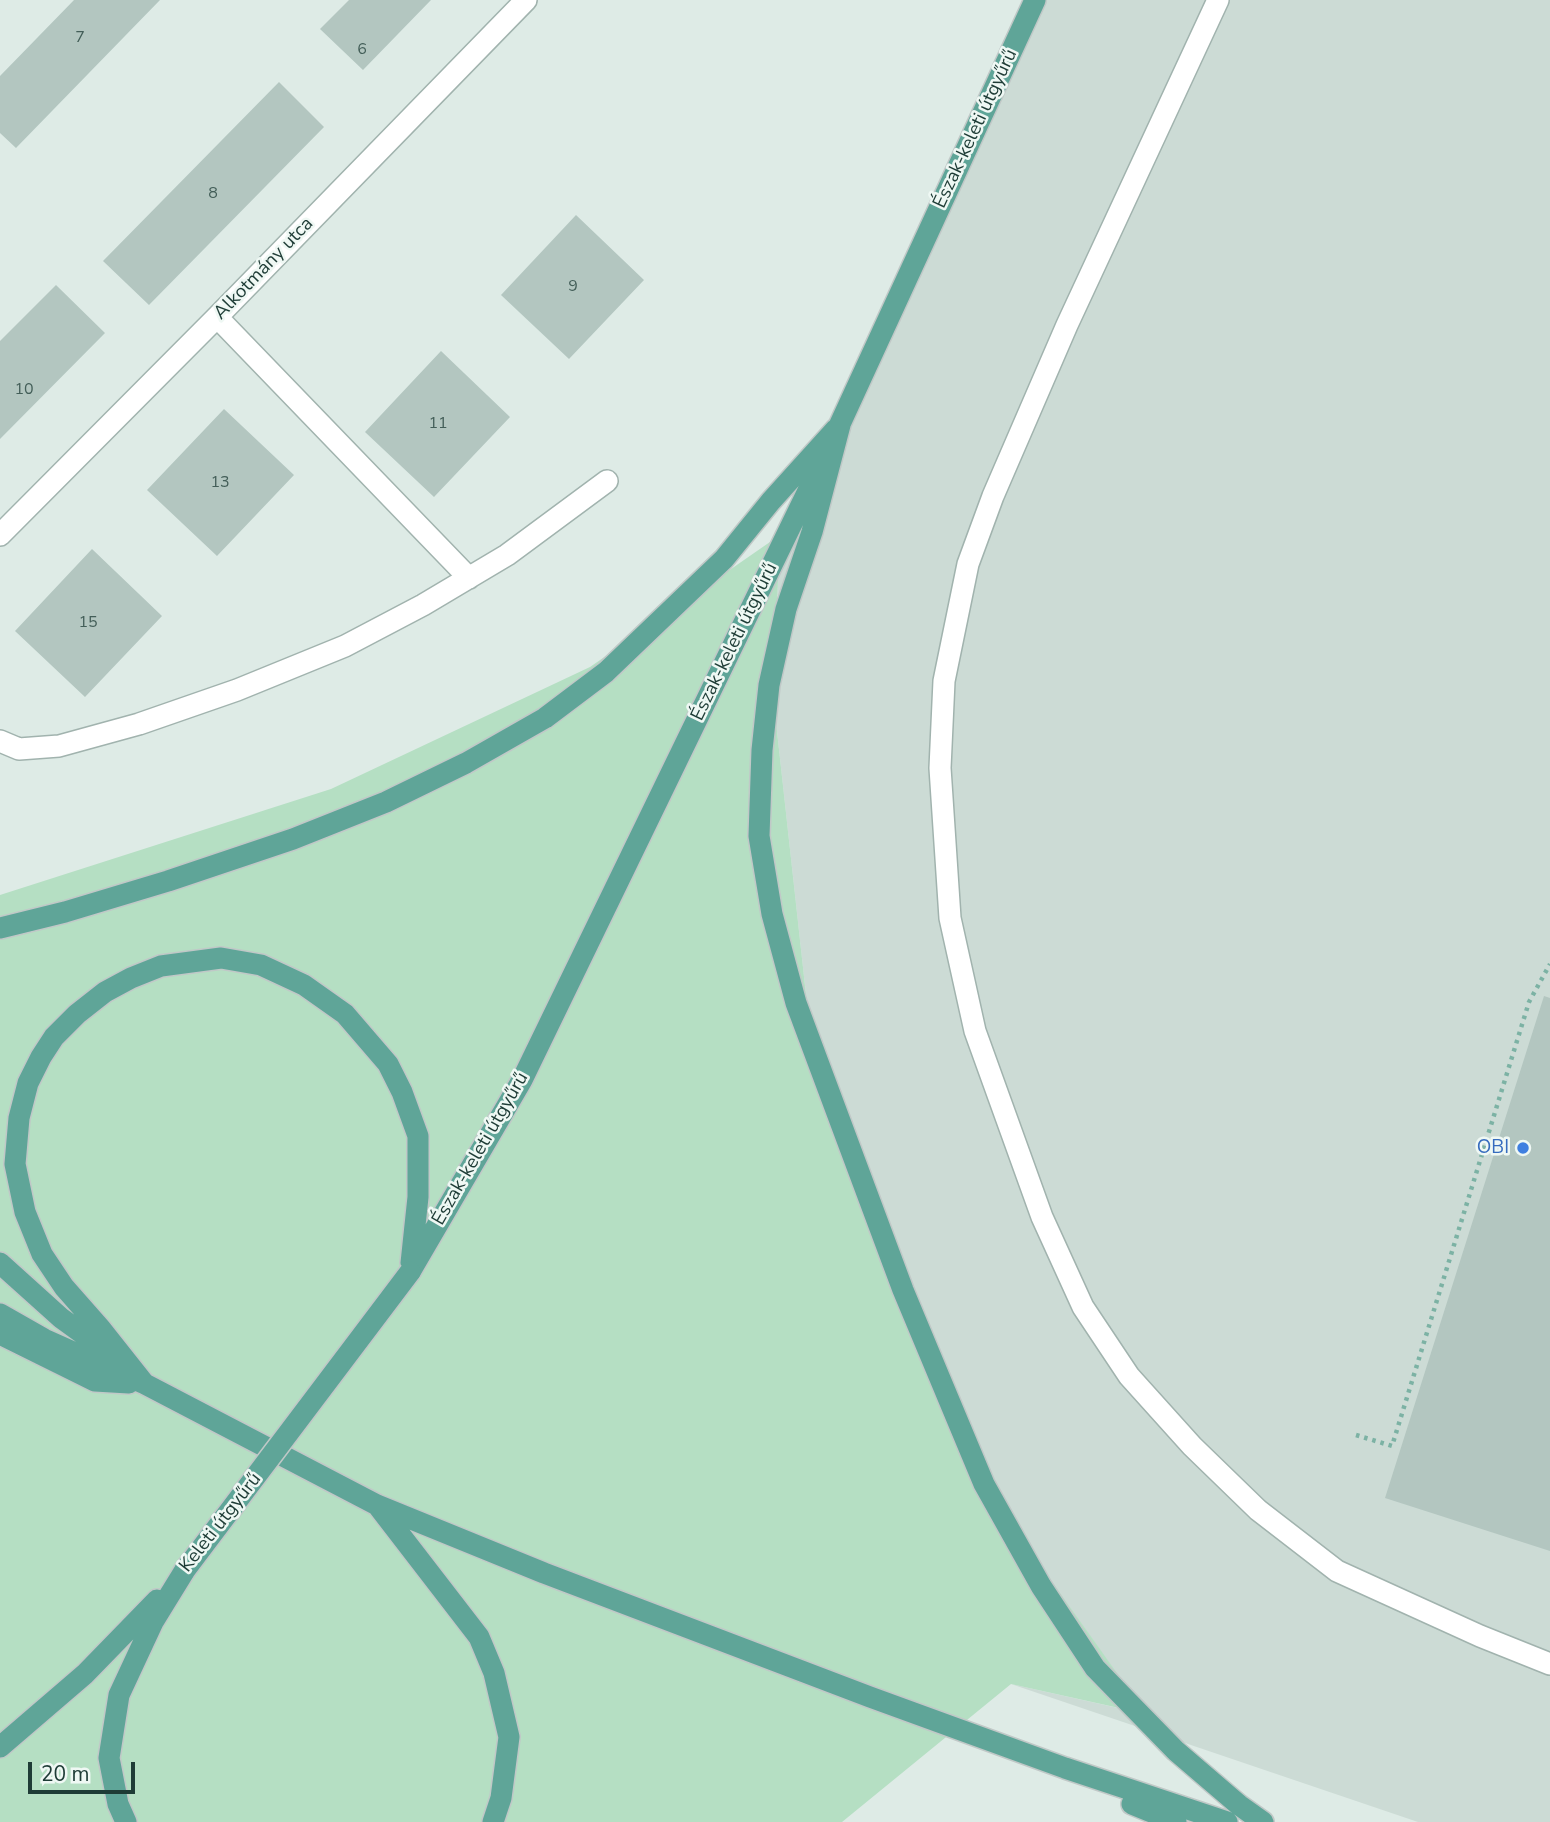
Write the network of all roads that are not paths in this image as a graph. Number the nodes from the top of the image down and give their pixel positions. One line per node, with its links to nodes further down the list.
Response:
1 (526, 0): 4 (street, Alkotmány utca)
2 (1035, 0): 5 (main road, Észak-keleti útgyűrű)
3 (1218, 0): 18 (street)
4 (217, 317): 7 (street, Alkotmány utca); 8 (street)
5 (840, 425): 10 (main road); 12 (main road, Észak-keleti útgyűrű); 25 (main road)
6 (607, 481): 8 (street)
7 (0, 535)
8 (469, 578): 9 (street)
9 (0, 741)
10 (0, 928)
11 (0, 1263): 15 (main road)
12 (410, 1272): 15 (main road); 17 (main road, Keleti útgyűrű, bridge)
13 (0, 1314): 15 (main road)
14 (0, 1334): 15 (main road)
15 (145, 1384): 16 (main road)
16 (377, 1505): 20 (main road); 22 (main road)
17 (185, 1570): 19 (main road, Keleti útgyűrű); 21 (main road)
18 (1550, 1664)
19 (0, 1747)
20 (1065, 1768): 23 (main road); 24 (main road)
21 (126, 1822)
22 (493, 1822)
23 (1176, 1822)
24 (1227, 1822)
25 (1263, 1822)

